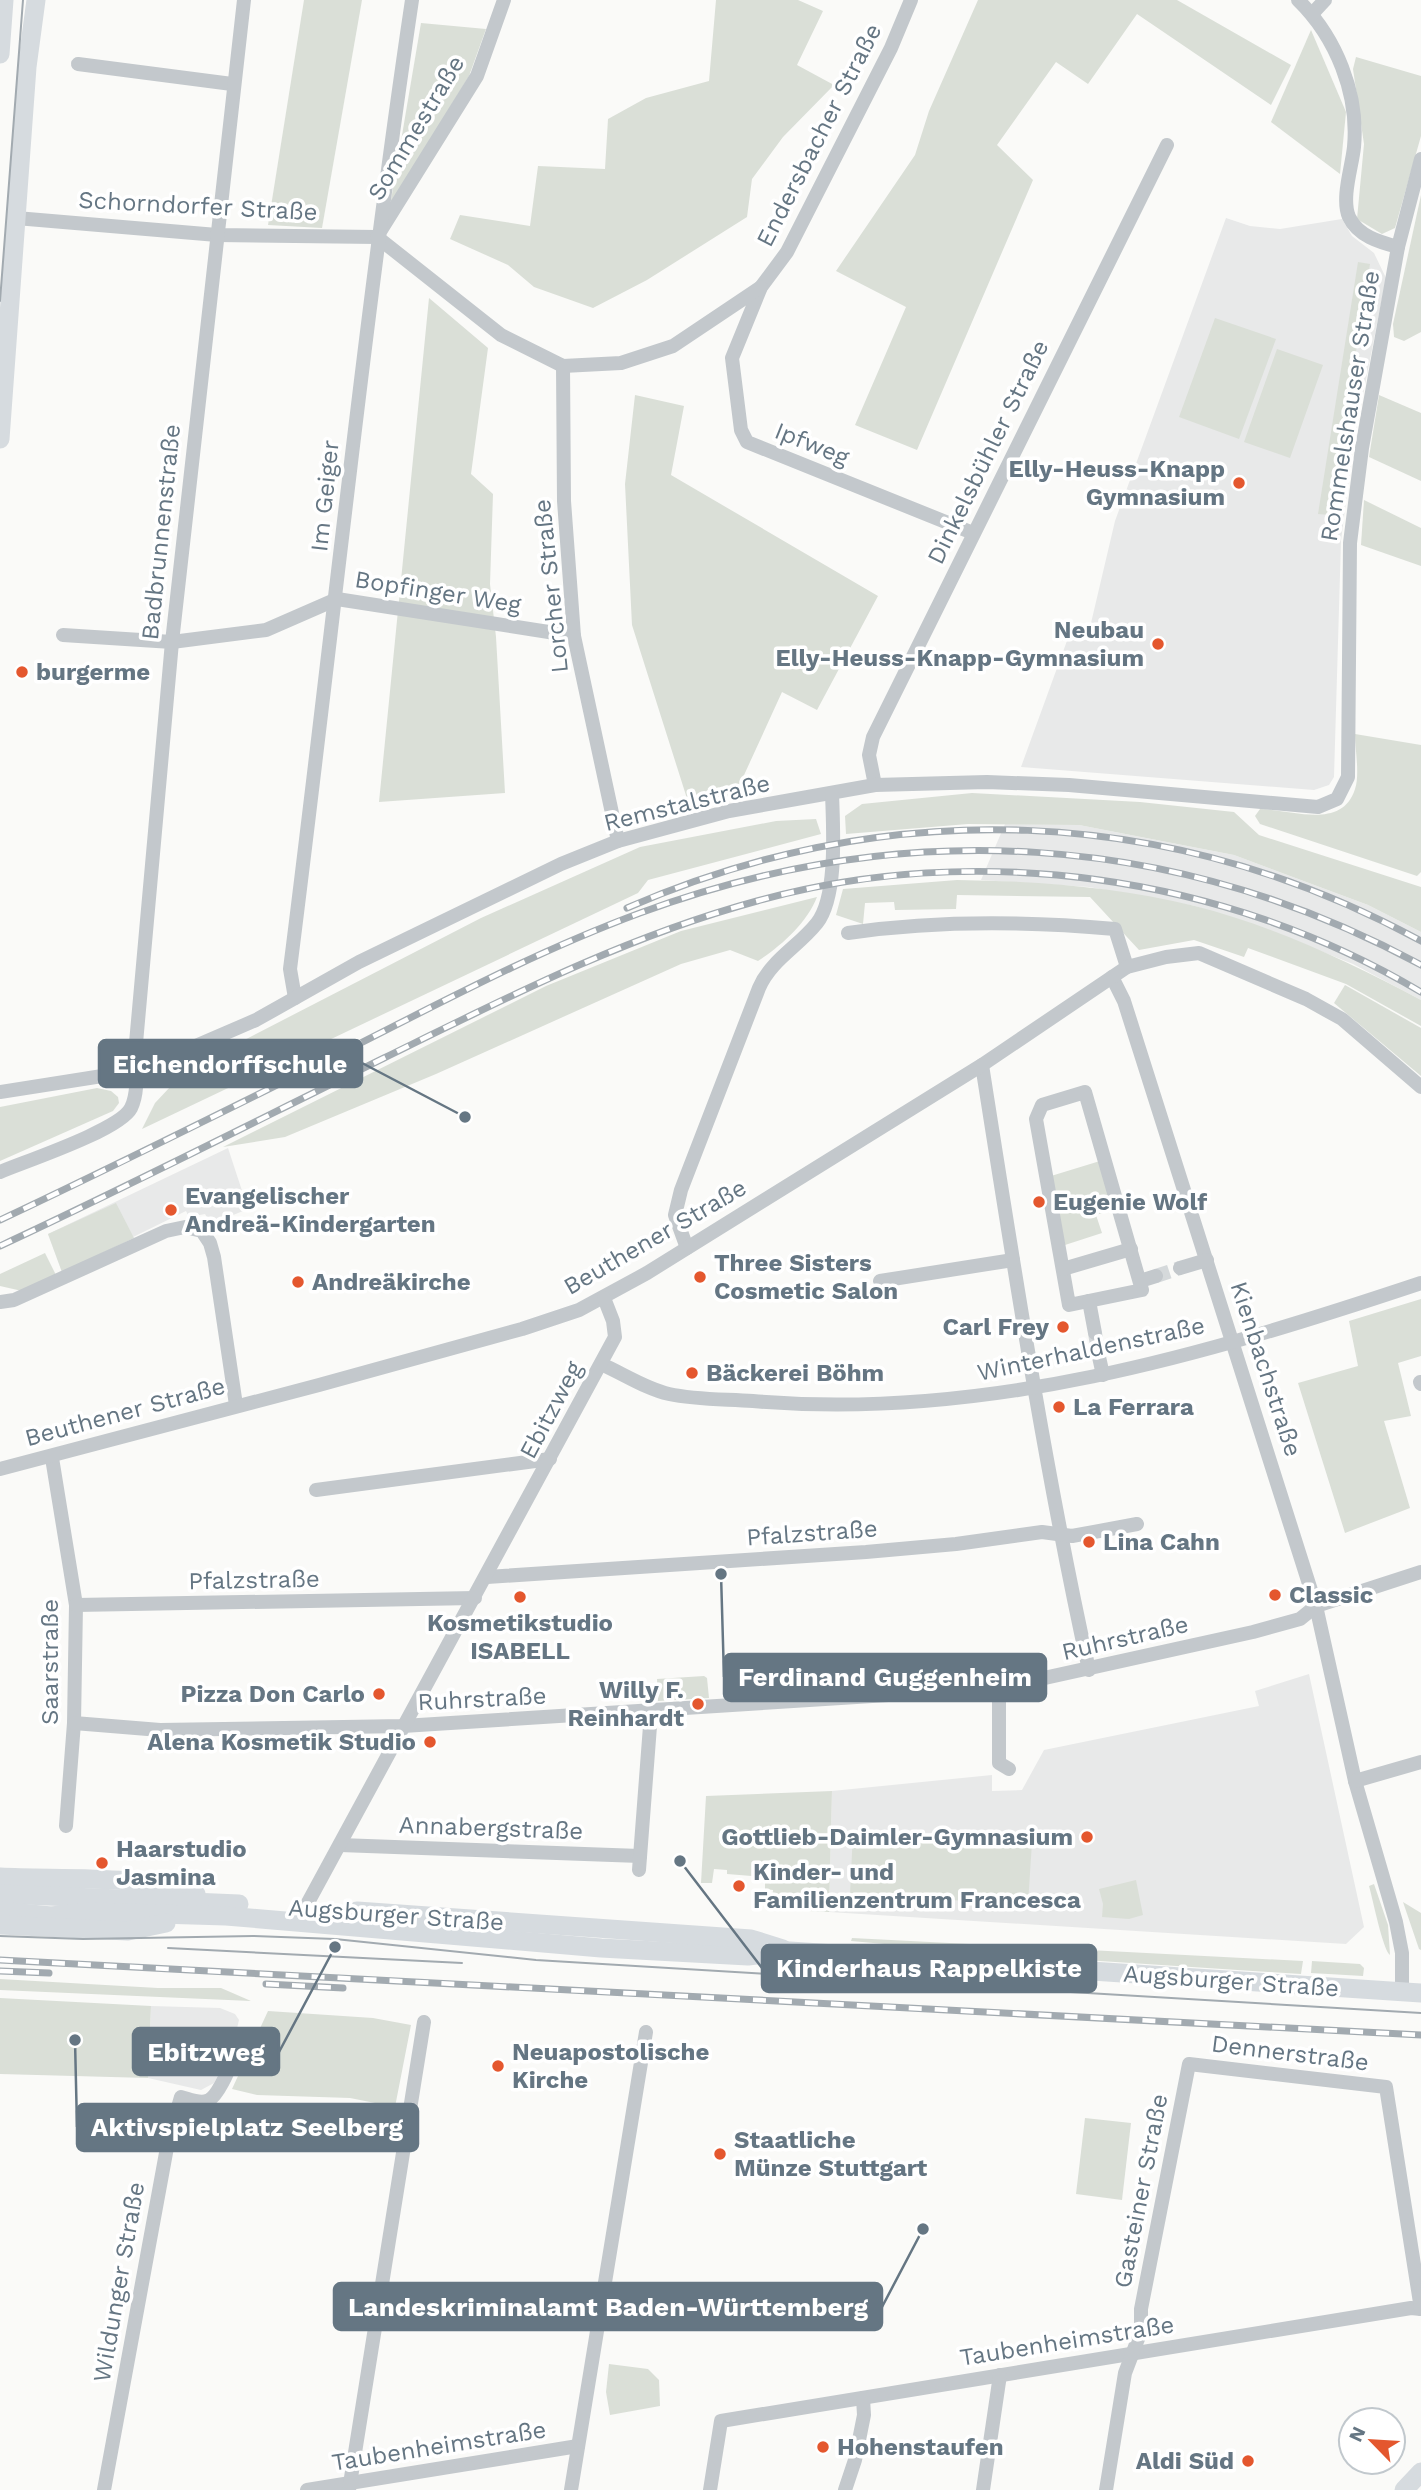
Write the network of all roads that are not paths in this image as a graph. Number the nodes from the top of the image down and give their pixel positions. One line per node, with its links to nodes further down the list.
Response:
1 (36, 0): 15 (main road)
2 (244, 0): 12 (street, Badbrunnenstraße)
3 (412, 0): 17 (street, Im Geiger)
4 (504, 0): 17 (street, Sommestraße)
5 (911, 0): 19 (street, Endersbacher Straße)
6 (1298, 0): 9 (street)
7 (1325, 0): 9 (street)
8 (2, 7): 10 (main road)
9 (1312, 14): 18 (street)
10 (0, 54)
11 (78, 64): 12 (street)
12 (232, 84): 16 (street, Badbrunnenstraße)
13 (1167, 145): 22 (street, Dinkelsbühler Straße)
14 (1421, 159): 18 (street, Rommelshauser Straße)
15 (16, 218): 16 (street, Schorndorfer Straße); 21 (main road)
16 (217, 235): 17 (street, Schorndorfer Straße); 26 (street, Badbrunnenstraße)
17 (377, 237): 20 (street); 23 (street, Im Geiger)
18 (1398, 247): 28 (street, Rommelshauser Straße)
19 (761, 287): 20 (street); 22 (street, Ipfweg)
20 (563, 366): 25 (street, Lorcher Straße)
21 (0, 439)
22 (973, 533): 27 (street, Dinkelsbühler Straße)
23 (337, 599): 25 (street, Bopfinger Weg); 26 (street); 34 (street, Im Geiger)
24 (63, 635): 26 (street)
25 (574, 636): 30 (street, Lorcher Straße)
26 (172, 642): 36 (street, Badbrunnenstraße)
27 (875, 785): 28 (street, Remstalstraße); 29 (street, Remstalstraße)
28 (1344, 789)
29 (832, 793): 30 (street, Remstalstraße); 40 (street)
30 (618, 841): 34 (street, Remstalstraße)
31 (848, 933): 32 (street)
32 (1127, 967): 33 (street, Beuthener Straße); 37 (street, Beuthener Straße)
33 (1112, 977): 35 (street, Beuthener Straße); 43 (street, Kienbachstraße)
34 (295, 998): 36 (street, Remstalstraße)
35 (982, 1065): 40 (street, Beuthener Straße); 42 (street)
36 (134, 1070): 38 (street, Remstalstraße); 39 (street, Badbrunnenstraße)
37 (1421, 1087)
38 (0, 1092)
39 (0, 1172)
40 (687, 1248): 50 (street, Beuthener Straße)
41 (1130, 1249): 45 (street); 45 (street); 48 (street)
42 (1013, 1260): 47 (street); 58 (street)
43 (1207, 1260): 44 (street); 54 (street, Kienbachstraße)
44 (1180, 1268)
45 (1063, 1269): 51 (street)
46 (1156, 1276): 48 (street)
47 (880, 1281)
48 (1140, 1281): 51 (street)
49 (1421, 1283): 54 (street, Winterhaldenstraße)
50 (604, 1298): 56 (street, Ebitzweg); 59 (street, Beuthener Straße)
51 (1089, 1301): 53 (street)
52 (0, 1302): 59 (street)
53 (1095, 1333)
54 (1234, 1341): 57 (street, Winterhaldenstraße); 70 (street, Kienbachstraße)
55 (1099, 1357): 57 (street)
56 (601, 1364): 58 (street, Winterhaldenstraße); 61 (street, Ebitzweg)
57 (1102, 1375): 58 (street, Winterhaldenstraße)
58 (1034, 1390): 65 (street)
59 (236, 1405): 60 (street, Beuthener Straße)
60 (52, 1458): 62 (street, Beuthener Straße); 69 (street, Saarstraße)
61 (550, 1459): 63 (street); 67 (street, Ebitzweg)
62 (0, 1469)
63 (316, 1490)
64 (1137, 1524): 65 (street, Pfalzstraße)
65 (1059, 1532): 67 (street, Pfalzstraße); 71 (street)
66 (1421, 1572): 70 (street, Ruhrstraße)
67 (487, 1577): 68 (street, Ebitzweg)
68 (475, 1598): 69 (street, Pfalzstraße); 75 (street, Ebitzweg)
69 (76, 1605): 74 (street, Saarstraße)
70 (1316, 1606): 71 (street, Ruhrstraße); 78 (street, Kienbachstraße)
71 (1089, 1670): 72 (street, Ruhrstraße)
72 (999, 1688): 73 (street, Ruhrstraße); 77 (street)
73 (651, 1713): 75 (street, Ruhrstraße); 80 (street, Annabergstraße)
74 (74, 1723): 75 (street, Ruhrstraße); 79 (street, Saarstraße)
75 (403, 1726): 80 (street, Ebitzweg)
76 (1421, 1762): 78 (street)
77 (1009, 1769)
78 (1355, 1781): 89 (street, Kienbachstraße)
79 (66, 1826)
80 (340, 1845): 84 (street, Ebitzweg)
81 (0, 1877): 83 (main road)
82 (0, 1894): 83 (main road, Augsburger Straße)
83 (220, 1903): 84 (main road, Augsburger Straße)
84 (305, 1908): 88 (main road, Augsburger Straße)
85 (0, 1911): 86 (main road, Augsburger Straße)
86 (195, 1917): 87 (main road); 88 (main road, Augsburger Straße)
87 (0, 1925)
88 (790, 1951): 89 (main road, Augsburger Straße)
89 (1412, 1993)
90 (424, 2022): 101 (street)
91 (646, 2032): 98 (street)
92 (242, 2040): 102 (street, Wildunger Straße)
93 (1189, 2064): 94 (street, Dennerstraße); 95 (street, Gasteiner Straße)
94 (1421, 2309): 95 (street, Taubenheimstraße)
95 (1133, 2352): 96 (street, Taubenheimstraße); 107 (street, Gasteiner Straße)
96 (1000, 2375): 97 (street, Taubenheimstraße); 106 (street)
97 (863, 2398): 100 (street); 105 (street, Taubenheimstraße)
98 (578, 2446): 101 (street, Taubenheimstraße); 104 (street)
99 (1421, 2472): 108 (main road)
100 (846, 2484)
101 (350, 2486): 103 (street, Taubenheimstraße)
102 (104, 2490)
103 (307, 2490)
104 (571, 2490)
105 (710, 2490)
106 (983, 2490)
107 (1106, 2490)
108 (1404, 2490)

